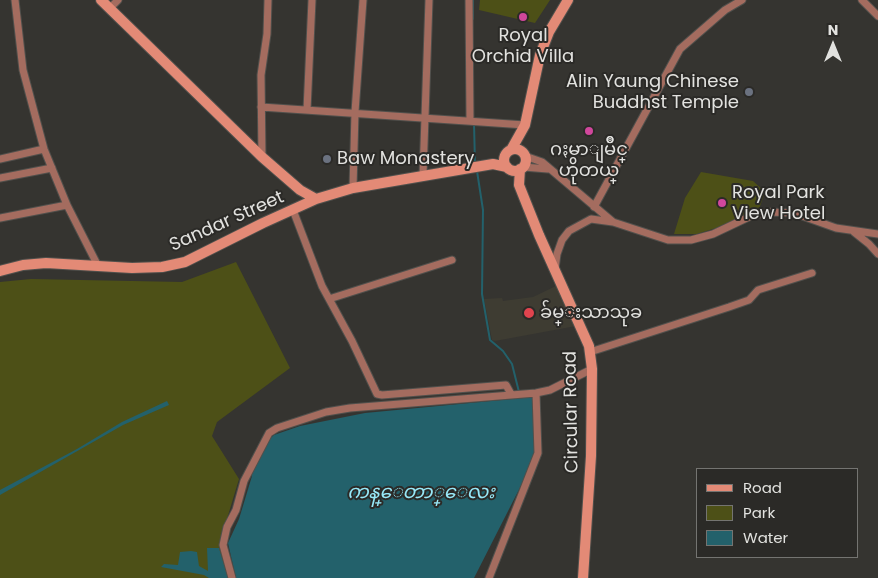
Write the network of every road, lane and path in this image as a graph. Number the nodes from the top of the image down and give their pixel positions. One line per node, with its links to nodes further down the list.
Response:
1 (16, 0): 20 (street)
2 (101, 0): 12 (street)
3 (118, 0): 12 (street)
4 (268, 0): 14 (street)
5 (312, 0): 15 (street)
6 (363, 0): 16 (street)
7 (429, 0): 17 (street)
8 (469, 0): 18 (street)
9 (568, 0): 19 (street)
10 (742, 0): 37 (street)
11 (862, 0): 13 (street)
12 (110, 8): 23 (street)
13 (878, 16)
14 (261, 107): 15 (street); 23 (street)
15 (307, 110): 16 (street)
16 (354, 112): 17 (street); 33 (street)
17 (424, 117): 18 (street); 30 (street)
18 (472, 121): 19 (street)
19 (524, 128): 21 (street); 22 (street, Circular Road)
20 (44, 149): 24 (street); 27 (street)
21 (508, 153): 22 (street); 25 (street); 26 (street)
22 (524, 155): 28 (street, Circular Road); 29 (street)
23 (262, 157): 34 (street)
24 (0, 159)
25 (493, 164): 26 (street); 30 (street, Sandar Street)
26 (508, 167): 28 (street); 32 (street)
27 (52, 168): 31 (street); 36 (street)
28 (521, 168): 29 (street); 32 (street, Circular Road)
29 (549, 169): 37 (street)
30 (424, 175): 33 (street, Sandar Street)
31 (0, 178)
32 (519, 185): 46 (street, Circular Road)
33 (353, 188): 35 (street, Sandar Street)
34 (300, 190): 35 (street); 38 (street)
35 (316, 199): 38 (street, Sandar Street)
36 (68, 205): 39 (street); 45 (street)
37 (594, 207): 40 (street)
38 (293, 210): 45 (street, Sandar Street); 49 (street)
39 (0, 218)
40 (613, 222): 41 (street); 46 (street)
41 (854, 232): 42 (street); 43 (street)
42 (878, 234)
43 (878, 254)
44 (452, 260): 49 (street)
45 (98, 266): 47 (street, Sandar Street)
46 (555, 270): 50 (street, Circular Road)
47 (0, 271)
48 (812, 274): 50 (street)
49 (329, 299): 53 (street)
50 (590, 352): 51 (street, Circular Road)
51 (592, 369): 52 (street); 56 (street, Circular Road)
52 (536, 392): 53 (street); 55 (street)
53 (511, 394): 54 (street)
54 (232, 578)
55 (489, 578)
56 (583, 578)

